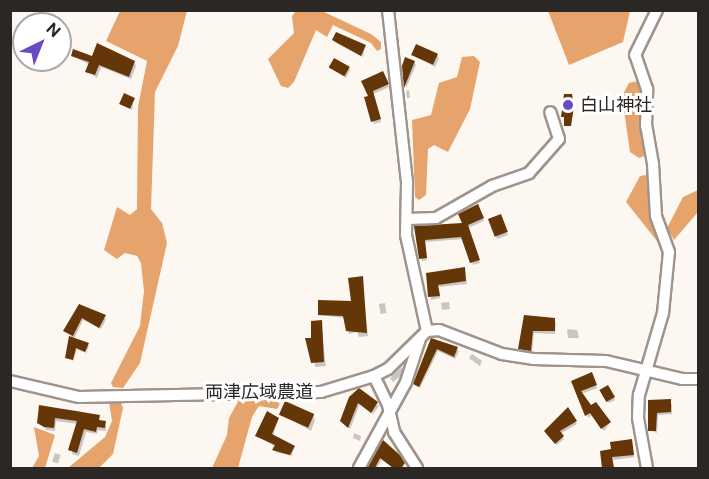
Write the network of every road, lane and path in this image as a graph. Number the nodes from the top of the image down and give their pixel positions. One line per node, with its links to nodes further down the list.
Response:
1 (388, 10): 4 (street)
2 (657, 10): 6 (street)
3 (550, 112): 4 (street)
4 (407, 219): 5 (street)
5 (424, 335): 6 (street); 7 (street, 両津広域農道); 10 (street)
6 (645, 368): 8 (street); 13 (street)
7 (374, 376): 9 (street, 両津広域農道); 10 (street)
8 (699, 379)
9 (10, 381)
10 (389, 415): 11 (street); 12 (street)
11 (359, 468)
12 (417, 468)
13 (647, 468)

